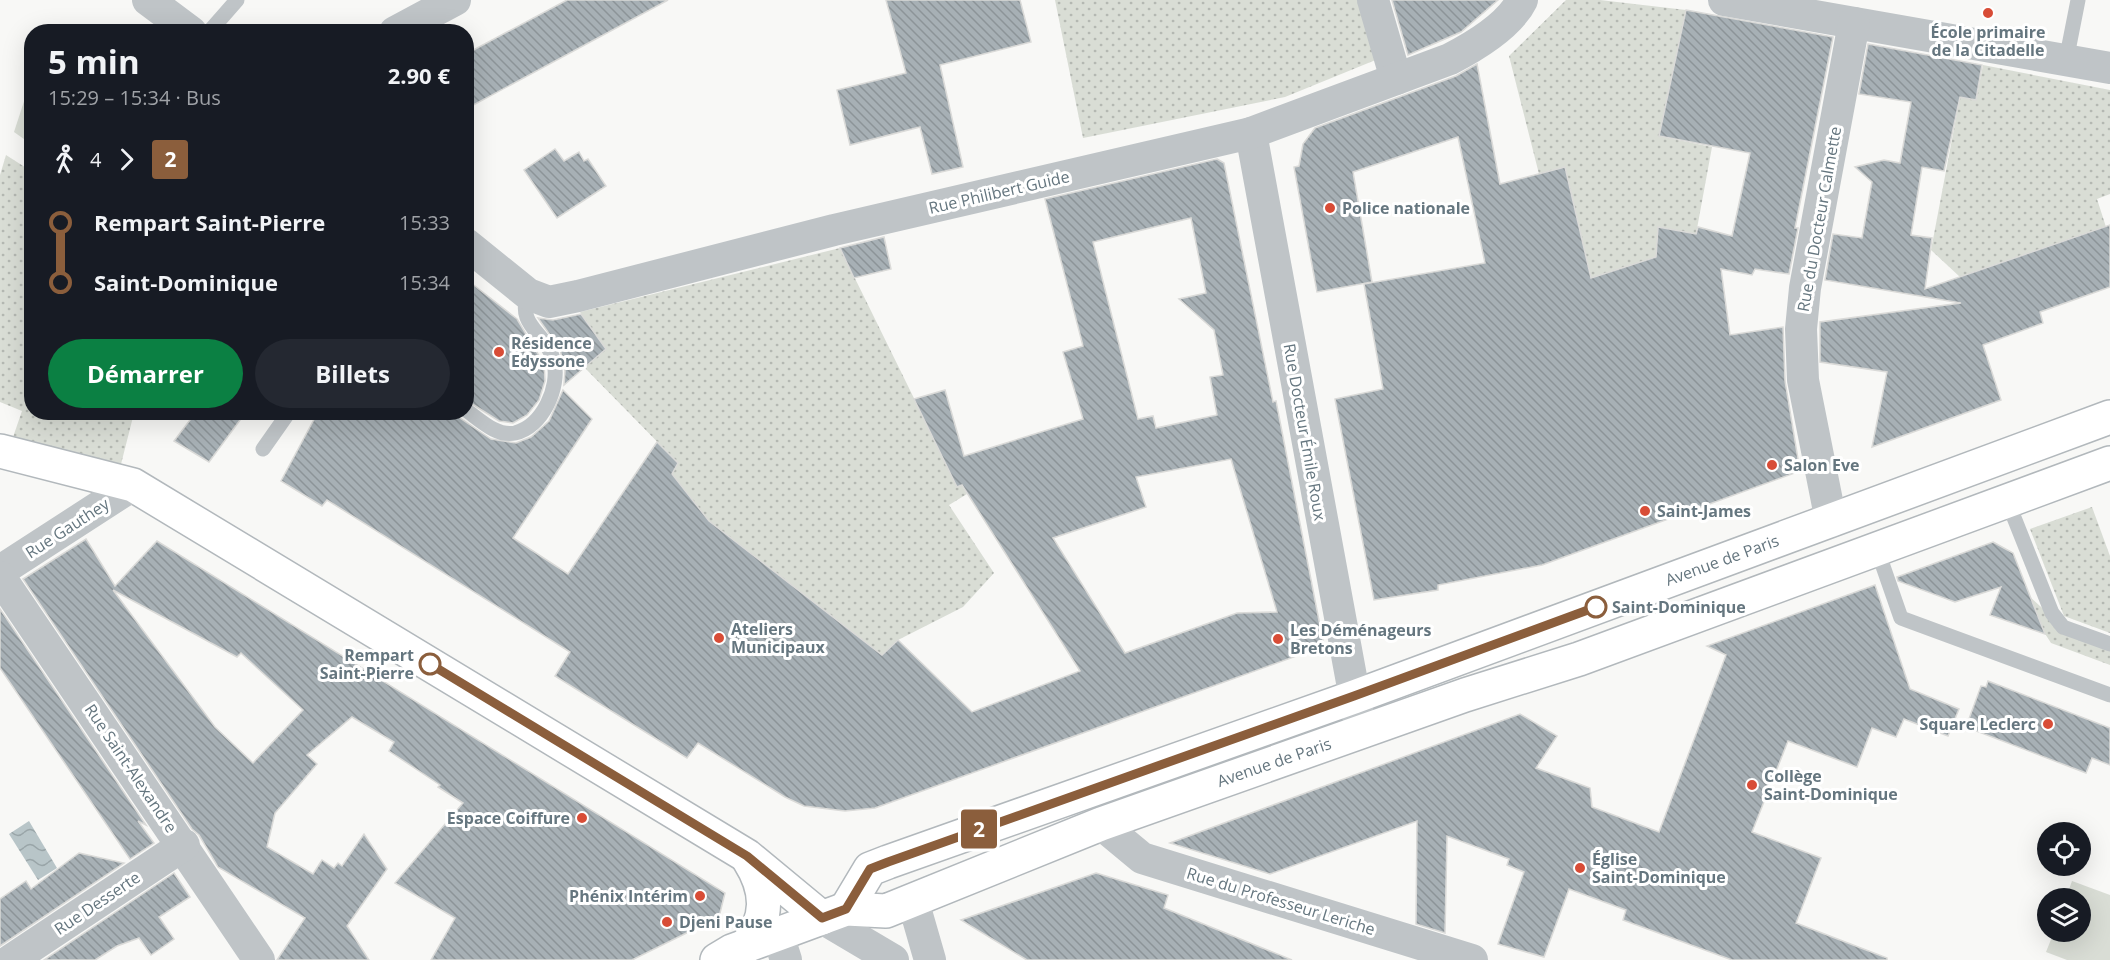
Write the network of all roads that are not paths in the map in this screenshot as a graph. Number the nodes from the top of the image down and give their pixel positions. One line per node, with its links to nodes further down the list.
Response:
1 (148, 0): 9 (street)
2 (237, 0): 10 (lane)
3 (455, 0): 11 (street)
4 (1373, 0): 14 (street)
5 (1522, 0): 14 (street, Rue Philibert Guide)
6 (1725, 0): 8 (street)
7 (2078, 0): 12 (lane)
8 (1854, 23): 12 (street); 26 (street, Rue du Docteur Calmette)
9 (180, 24)
10 (216, 24)
11 (410, 24)
12 (2066, 61): 13 (street)
13 (2110, 68)
14 (1396, 79): 15 (street, Rue Philibert Guide)
15 (1251, 134): 17 (street, Rue Philibert Guide); 32 (street, Rue Docteur Émile Roux)
16 (474, 250): 17 (street, Rue Philibert Guide)
17 (528, 294): 18 (lane)
18 (474, 416)
19 (2110, 417): 26 (main road, Avenue de Paris)
20 (284, 420): 21 (lane)
21 (263, 449)
22 (0, 451): 24 (main road)
23 (2110, 463): 25 (main road, Avenue de Paris)
24 (133, 485): 28 (street, Rue Gauthey); 36 (main road)
25 (2007, 501): 27 (main road, Avenue de Paris); 30 (lane)
26 (1831, 521): 32 (main road, Avenue de Paris)
27 (1877, 549): 31 (lane); 33 (main road, Avenue de Paris)
28 (0, 571)
29 (0, 577): 35 (street, Rue Saint-Alexandre)
30 (2110, 644)
31 (2110, 694)
32 (1354, 696): 33 (street, Rue Docteur Émile Roux); 38 (main road, Avenue de Paris)
33 (1361, 731): 34 (main road, Avenue de Paris)
34 (1101, 824): 37 (main road, Avenue de Paris); 45 (street, Rue du Professeur Leriche)
35 (184, 845): 41 (street, Rue Desserte); 42 (street, Rue Saint-Alexandre)
36 (747, 856): 38 (main road); 40 (main road)
37 (913, 901): 38 (main road, Avenue de Paris); 44 (street)
38 (834, 914): 39 (main road); 43 (street)
39 (782, 947): 40 (main road)
40 (731, 953)
41 (11, 960)
42 (259, 960)
43 (893, 960)
44 (930, 960)
45 (1472, 960)

